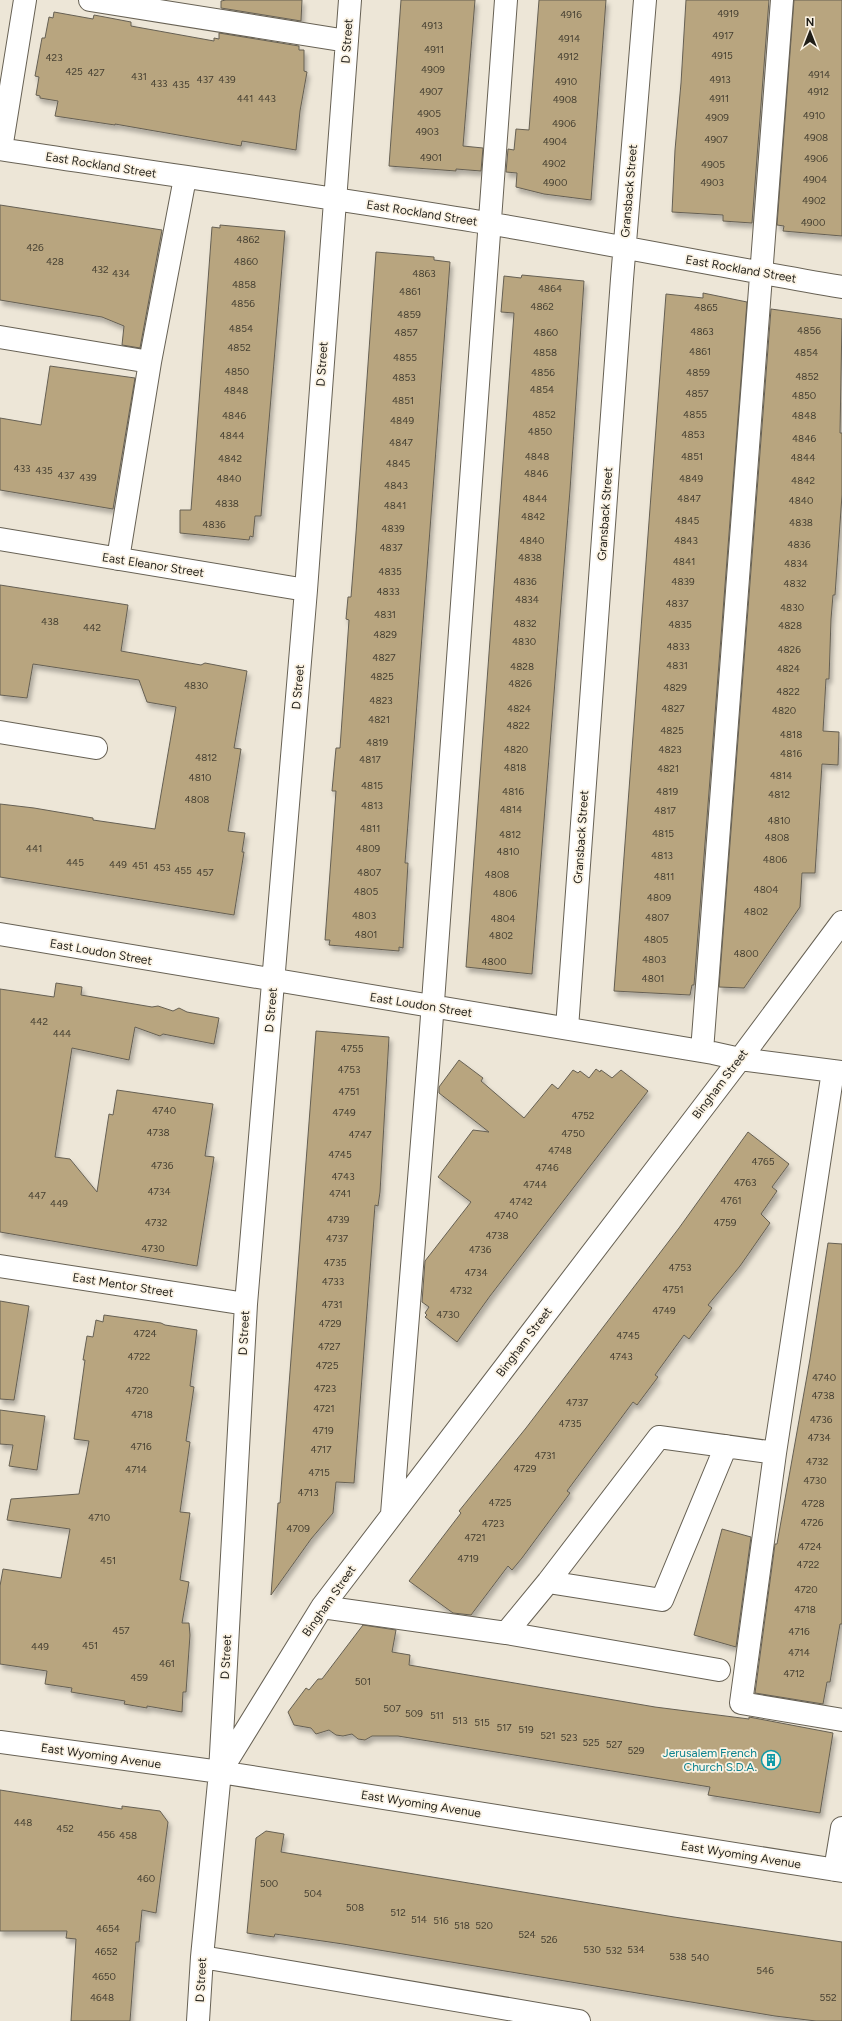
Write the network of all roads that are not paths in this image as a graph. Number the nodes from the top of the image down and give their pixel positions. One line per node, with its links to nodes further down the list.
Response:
1 (25, 0): 9 (street)
2 (90, 0): 7 (street)
3 (350, 0): 8 (street, D Street)
4 (506, 0): 12 (street)
5 (645, 0): 13 (street, Gransback Street)
6 (782, 0): 14 (street)
7 (171, 6): 8 (street)
8 (347, 40): 11 (street, D Street)
9 (0, 149): 10 (street, East Rockland Street)
10 (185, 178): 11 (street, East Rockland Street); 17 (street)
11 (334, 198): 12 (street, East Rockland Street); 20 (street, D Street)
12 (489, 224): 13 (street, East Rockland Street); 26 (street)
13 (624, 248): 14 (street, East Rockland Street); 27 (street, Gransback Street)
14 (762, 274): 15 (street, East Rockland Street); 28 (street)
15 (842, 287)
16 (0, 337): 17 (street)
17 (150, 362): 19 (street)
18 (0, 540): 19 (street, East Eleanor Street)
19 (118, 559): 20 (street, East Eleanor Street)
20 (306, 590): 25 (street, D Street)
21 (0, 732): 22 (street)
22 (96, 748)
23 (842, 922): 29 (street, Bingham Street)
24 (0, 934): 25 (street, East Loudon Street)
25 (274, 981): 26 (street, East Loudon Street); 32 (street, D Street)
26 (433, 1007): 27 (street, East Loudon Street); 35 (street)
27 (567, 1028): 28 (street, East Loudon Street)
28 (702, 1051): 29 (street, East Loudon Street)
29 (740, 1059): 30 (street, East Loudon Street); 35 (street, Bingham Street)
30 (838, 1072): 34 (street)
31 (0, 1266): 32 (street, East Mentor Street)
32 (246, 1304): 42 (street, D Street)
33 (726, 1446): 34 (street); 36 (street); 36 (street)
34 (776, 1453): 40 (street)
35 (392, 1514): 37 (street, Bingham Street)
36 (548, 1582): 38 (street)
37 (322, 1607): 38 (street); 42 (street, Bingham Street)
38 (506, 1633): 39 (street)
39 (719, 1670)
40 (842, 1720)
41 (0, 1742): 42 (street, East Wyoming Avenue)
42 (220, 1772): 44 (street, East Wyoming Avenue); 45 (street, D Street)
43 (842, 1828): 44 (street)
44 (838, 1870)
45 (202, 1957): 46 (street, D Street); 47 (street)
46 (198, 2021)
47 (578, 2021)

